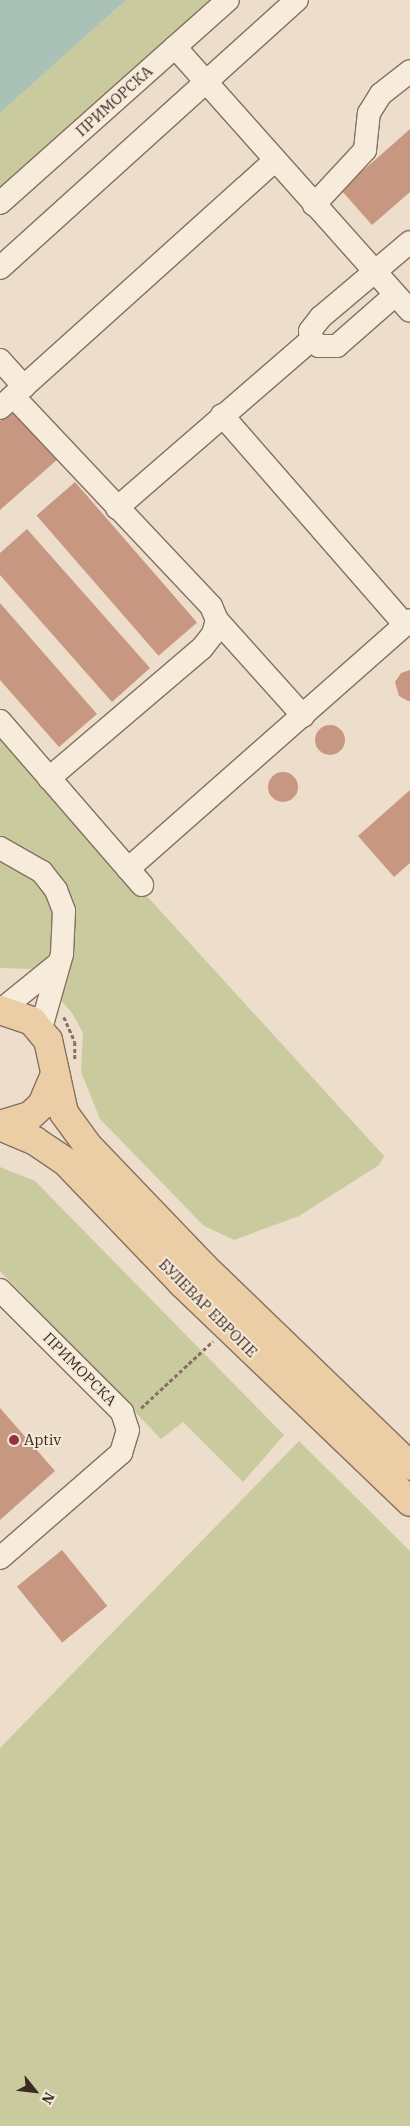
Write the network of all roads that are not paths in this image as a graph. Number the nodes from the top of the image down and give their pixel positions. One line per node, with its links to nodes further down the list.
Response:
1 (228, 0): 3 (street, ПРИМОРСКА)
2 (297, 0): 5 (street)
3 (175, 47): 5 (street); 7 (street, ПРИМОРСКА)
4 (410, 71): 8 (street)
5 (206, 82): 6 (street); 10 (street)
6 (275, 160): 8 (street); 15 (street)
7 (0, 203)
8 (314, 205): 11 (street)
9 (410, 242): 11 (street)
10 (0, 268)
11 (375, 271): 12 (street); 13 (street)
12 (403, 303): 13 (street)
13 (312, 339): 16 (street)
14 (0, 360): 15 (street)
15 (12, 397): 17 (street)
16 (222, 415): 17 (street); 19 (street)
17 (117, 508): 18 (street)
18 (217, 620): 20 (street); 22 (street)
19 (408, 622): 20 (street)
20 (303, 716): 22 (street)
21 (0, 721): 22 (street)
22 (49, 778)
23 (0, 848): 24 (street)
24 (58, 964): 25 (street); 26 (street)
25 (1, 1010): 26 (main road)
26 (41, 1028): 27 (main road, БУЛЕВАР ЕВРОПЕ)
27 (65, 1070): 28 (main road, БУЛЕВАР ЕВРОПЕ); 30 (main road, БУЛЕВАР ЕВРОПЕ)
28 (0, 1126): 31 (main road, БУЛЕВАР ЕВРОПЕ)
29 (0, 1290): 32 (street, ПРИМОРСКА)
30 (410, 1466)
31 (410, 1502)
32 (0, 1558)

